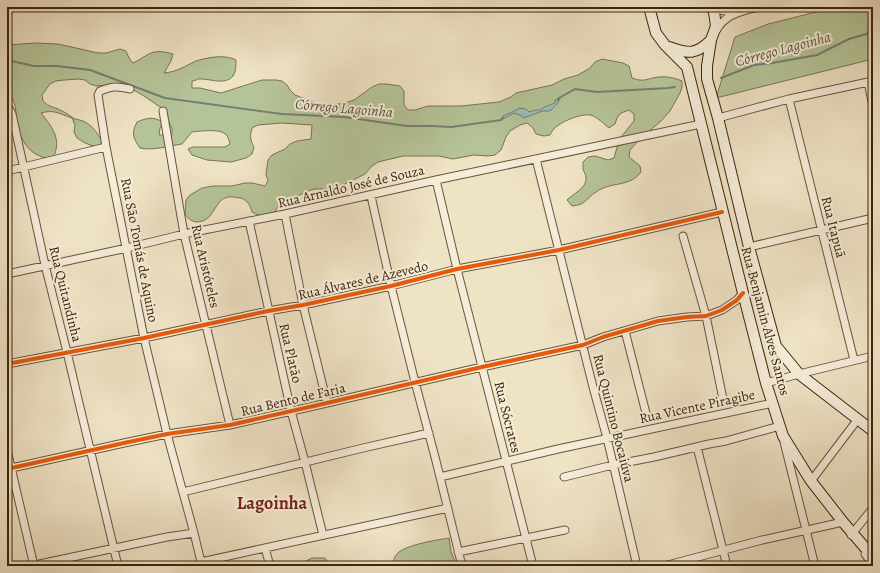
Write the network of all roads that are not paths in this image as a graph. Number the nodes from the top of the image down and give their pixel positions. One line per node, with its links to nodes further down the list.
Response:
1 (649, 7): 7 (main road, Rua Benjamin Alves Santos)
2 (711, 7): 6 (main road, Rua Benjamin Alves Santos)
3 (716, 7): 5 (street)
4 (758, 7): 5 (street)
5 (735, 13): 6 (street)
6 (711, 40): 7 (main road); 14 (main road, Rua Benjamin Alves Santos)
7 (665, 45): 15 (main road, Rua Benjamin Alves Santos)
8 (870, 81): 10 (street); 12 (street)
9 (130, 89): 16 (street, Rua São Tomás de Aquino)
10 (789, 100): 14 (street); 28 (street, Rua Itapuã)
11 (7, 105): 20 (street, Rua Quitandinha)
12 (873, 106)
13 (163, 111): 29 (street, Rua Aristóteles)
14 (718, 118): 17 (main road, Rua Benjamin Alves Santos)
15 (701, 124): 18 (main road, Rua Benjamin Alves Santos); 19 (street, Rua Arnaldo José de Souza)
16 (106, 147): 20 (street); 32 (street, Rua São Tomás de Aquino)
17 (725, 148): 18 (main road); 31 (main road, Rua Benjamin Alves Santos)
18 (707, 150): 24 (main road, Rua Benjamin Alves Santos)
19 (536, 159): 22 (street, Rua Arnaldo José de Souza); 33 (street, Rua Quintino Bocaiúva)
20 (24, 167): 21 (street); 34 (street, Rua Quitandinha)
21 (7, 171)
22 (436, 180): 23 (street, Rua Arnaldo José de Souza); 35 (street, Rua Sócrates)
23 (371, 196): 25 (street, Rua Arnaldo José de Souza); 37 (street)
24 (722, 212): 33 (street, Rua Álvares de Azevedo); 38 (main road, Rua Benjamin Alves Santos)
25 (285, 214): 27 (street, Rua Arnaldo José de Souza); 39 (street)
26 (873, 218): 28 (street)
27 (249, 221): 29 (street, Rua Arnaldo José de Souza); 40 (street, Rua Platão)
28 (821, 230): 31 (street); 48 (street, Rua Itapuã)
29 (184, 234): 32 (street, Rua Arnaldo José de Souza); 42 (street, Rua Aristóteles)
30 (683, 236): 41 (street)
31 (749, 247): 51 (main road, Rua Benjamin Alves Santos)
32 (127, 248): 34 (street, Rua Arnaldo José de Souza); 44 (street, Rua São Tomás de Aquino)
33 (559, 250): 35 (street, Rua Álvares de Azevedo); 45 (street, Rua Quintino Bocaiúva)
34 (45, 265): 36 (street, Rua Arnaldo José de Souza); 46 (street, Rua Quitandinha)
35 (457, 269): 37 (street, Rua Álvares de Azevedo); 50 (street, Rua Sócrates)
36 (7, 274)
37 (392, 286): 39 (street, Rua Álvares de Azevedo); 52 (street)
38 (743, 293): 41 (street, Rua Bento de Faria); 53 (main road, Rua Benjamin Alves Santos)
39 (303, 305): 40 (street, Rua Álvares de Azevedo); 55 (street)
40 (268, 311): 42 (street, Rua Álvares de Azevedo); 57 (street, Rua Platão)
41 (706, 316): 43 (street, Rua Bento de Faria); 54 (street)
42 (206, 324): 44 (street, Rua Álvares de Azevedo); 60 (street, Rua Aristóteles)
43 (625, 331): 45 (street, Rua Bento de Faria); 58 (street)
44 (144, 338): 46 (street, Rua Álvares de Azevedo); 64 (street, Rua São Tomás de Aquino)
45 (583, 345): 50 (street, Rua Bento de Faria); 65 (street, Rua Quintino Bocaiúva)
46 (67, 352): 49 (street, Rua Álvares de Azevedo); 68 (street, Rua Quitandinha)
47 (873, 356): 48 (street)
48 (854, 360): 51 (street)
49 (7, 364)
50 (482, 367): 52 (street, Rua Bento de Faria); 69 (street, Rua Sócrates)
51 (799, 374): 53 (street); 59 (main road)
52 (415, 382): 55 (street, Rua Bento de Faria); 63 (street)
53 (766, 383): 56 (main road, Rua Benjamin Alves Santos)
54 (723, 400)
55 (327, 403): 57 (street, Rua Bento de Faria)
56 (773, 403): 61 (main road, Rua Benjamin Alves Santos); 65 (street, Rua Vicente Piragibe)
57 (291, 411): 60 (street, Rua Bento de Faria); 70 (street, Rua Platão)
58 (647, 417)
59 (858, 419): 62 (main road); 75 (street)
60 (230, 425): 64 (street, Rua Bento de Faria)
61 (781, 431): 66 (street); 75 (main road); 81 (street, Rua Benjamin Alves Santos)
62 (873, 431)
63 (429, 433): 70 (street); 74 (street)
64 (168, 434): 68 (street, Rua Bento de Faria); 76 (street, Rua São Tomás de Aquino)
65 (606, 438): 69 (street, Rua Vicente Piragibe); 71 (street, Rua Quintino Bocaiúva)
66 (697, 447): 71 (street); 88 (street)
67 (7, 450): 72 (street)
68 (90, 450): 72 (street, Rua Bento de Faria); 86 (street, Rua Quitandinha)
69 (506, 461): 74 (street, Rua Vicente Piragibe); 85 (street, Rua Sócrates)
70 (305, 462): 76 (street); 83 (street, Rua Platão)
71 (613, 465): 73 (street); 97 (street, Rua Quintino Bocaiúva)
72 (9, 468): 92 (street)
73 (564, 477)
74 (440, 478): 77 (street)
75 (811, 481): 79 (main road)
76 (183, 492): 82 (street, Rua São Tomás de Aquino)
77 (448, 508): 83 (street); 89 (street)
78 (873, 508): 84 (street)
79 (843, 522): 81 (street); 84 (main road)
80 (565, 530): 85 (street)
81 (806, 531): 88 (street); 100 (street, Rua Benjamin Alves Santos)
82 (194, 533): 86 (street); 91 (street, Rua São Tomás de Aquino)
83 (323, 535): 87 (street)
84 (852, 535): 90 (main road); 101 (street)
85 (525, 539): 89 (street); 96 (street, Rua Sócrates)
86 (114, 548): 92 (street); 93 (street, Rua Quitandinha)
87 (266, 548): 91 (street); 94 (street)
88 (723, 550): 98 (street); 99 (street)
89 (458, 552): 95 (street)
90 (873, 557)
91 (201, 564)
92 (33, 566)
93 (118, 566)
94 (270, 566)
95 (462, 566)
96 (532, 566)
97 (637, 566)
98 (664, 566)
99 (727, 566)
100 (815, 566)
101 (873, 566)

